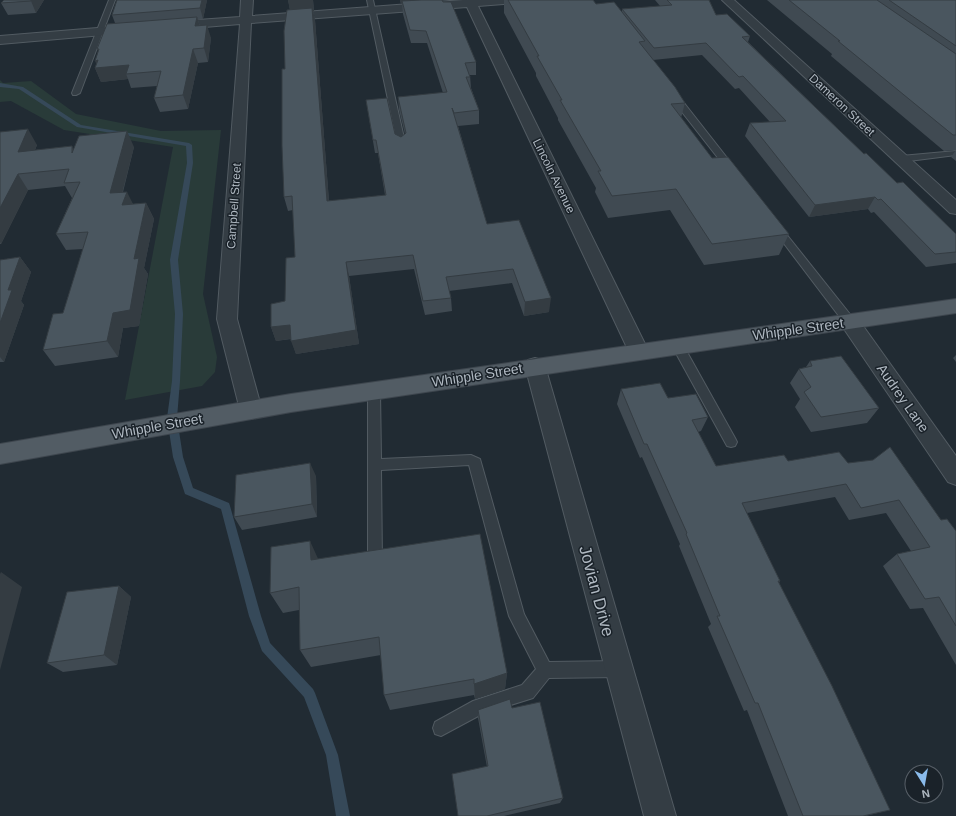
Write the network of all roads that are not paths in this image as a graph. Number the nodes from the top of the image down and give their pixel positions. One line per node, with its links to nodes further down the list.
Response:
1 (112, 0): 10 (lane)
2 (247, 0): 7 (street, Campbell Street)
3 (518, 0): 5 (street)
4 (728, 0): 16 (street, Dameron Street)
5 (470, 2): 6 (street); 23 (street, Lincoln Avenue)
6 (372, 5): 7 (street); 14 (lane)
7 (245, 20): 8 (street); 26 (street, Campbell Street)
8 (160, 27)
9 (145, 28): 10 (street)
10 (99, 32): 11 (street); 13 (lane)
11 (0, 40)
12 (668, 88): 17 (lane)
13 (76, 93)
14 (402, 147)
15 (956, 153): 16 (lane)
16 (901, 159): 18 (street, Dameron Street)
17 (736, 175)
18 (956, 209)
19 (770, 219): 21 (lane)
20 (956, 306): 21 (main road, Whipple Street)
21 (849, 321): 22 (main road, Whipple Street); 30 (street, Audrey Lane)
22 (678, 346): 23 (main road, Whipple Street); 27 (lane)
23 (639, 352): 24 (main road, Whipple Street)
24 (535, 366): 25 (main road, Whipple Street); 32 (street, Jovian Drive)
25 (374, 391): 26 (main road, Whipple Street); 29 (lane)
26 (250, 410): 28 (main road, Whipple Street)
27 (731, 442)
28 (0, 454)
29 (375, 465): 31 (lane); 33 (lane)
30 (956, 475)
31 (375, 562)
32 (619, 669): 33 (lane); 35 (street, Jovian Drive)
33 (545, 670): 34 (lane)
34 (441, 728)
35 (660, 816)

